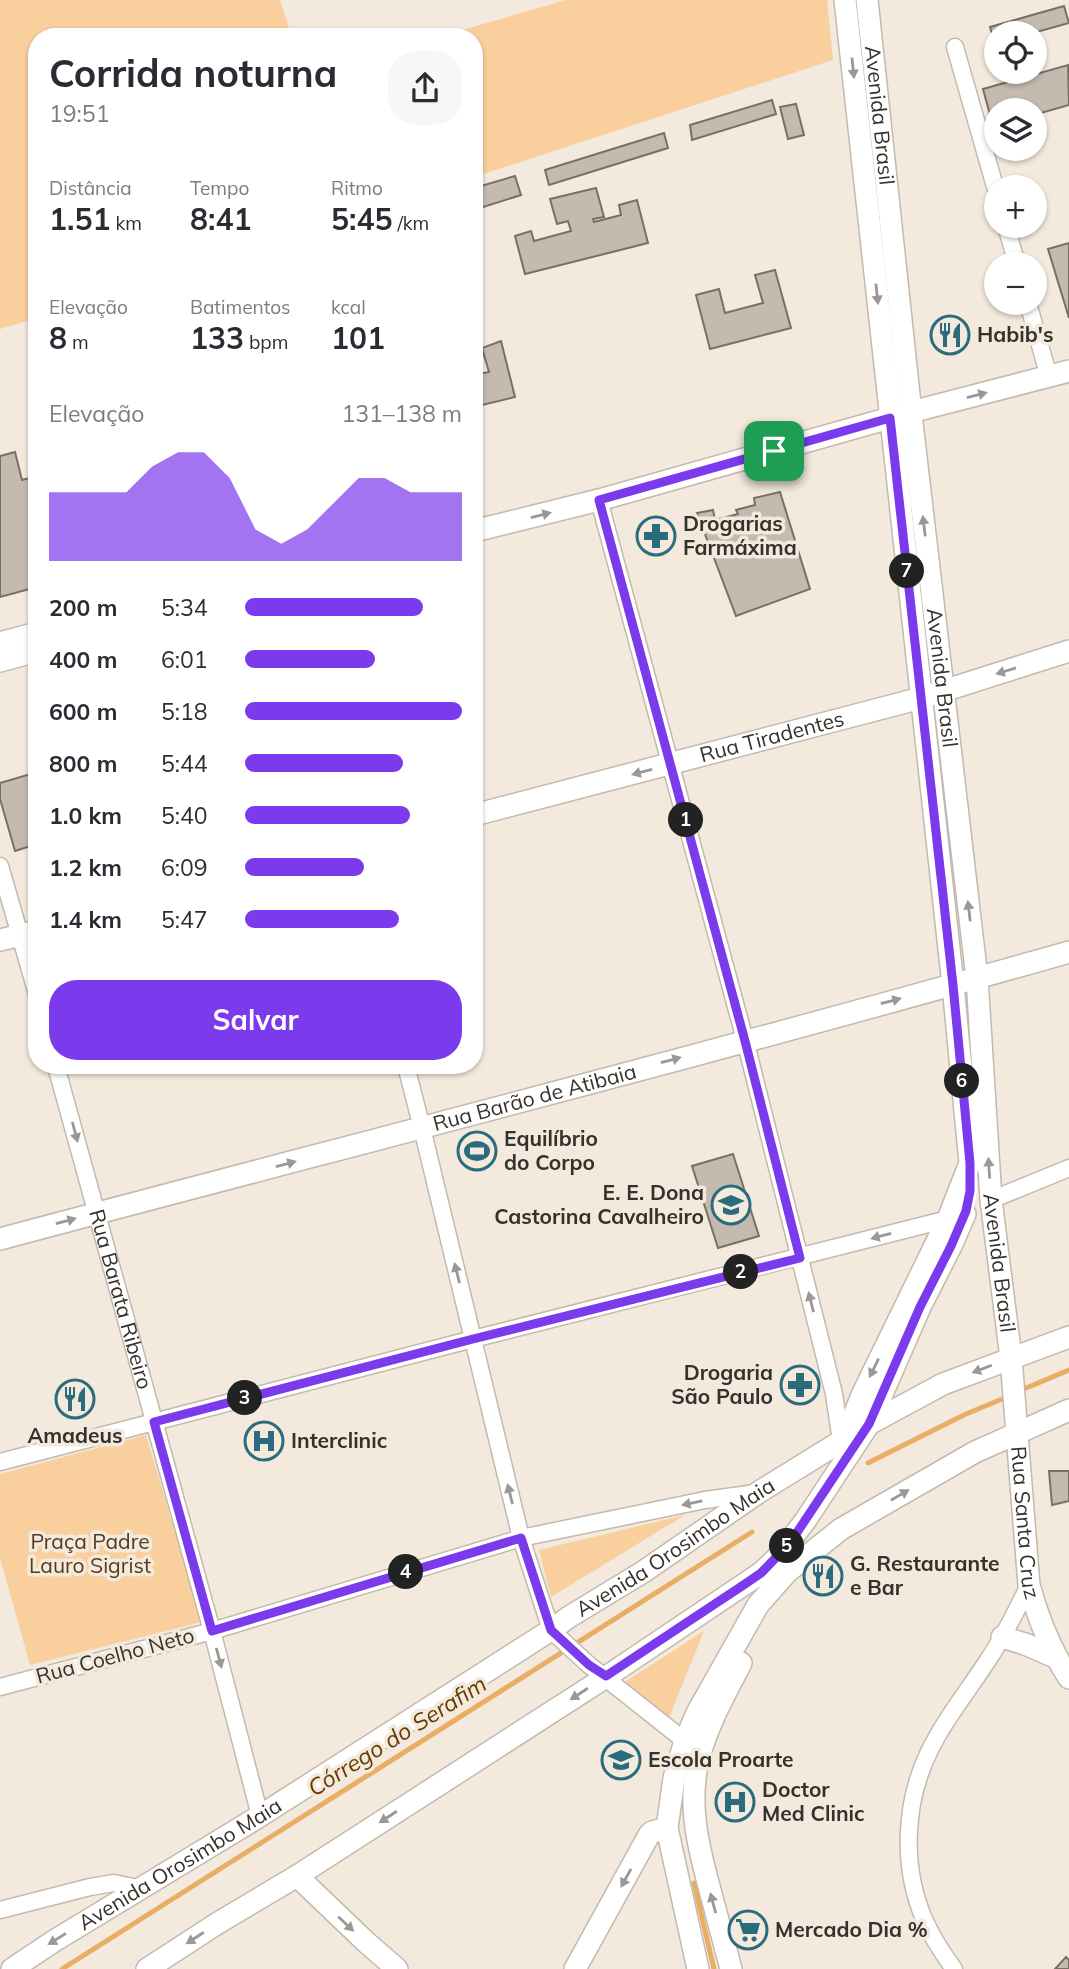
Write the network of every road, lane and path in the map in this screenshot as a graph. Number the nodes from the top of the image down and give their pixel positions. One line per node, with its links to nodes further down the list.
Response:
1 (845, 0): 7 (main road, Avenida Brasil, one-way to 7)
2 (867, 0): 7 (main road, Avenida Brasil)
3 (955, 47): 4 (street)
4 (992, 175)
5 (1033, 315): 6 (street)
6 (1059, 374): 7 (main road, one-way to 6)
7 (901, 415): 8 (main road); 15 (main road, Avenida Brasil, one-way to 7); 16 (main road, Avenida Brasil)
8 (599, 500): 9 (main road, one-way to 8); 17 (street)
9 (483, 529)
10 (28, 635): 11 (main road)
11 (0, 643)
12 (1069, 651): 15 (main road, Rua Tiradentes, one-way to 15)
13 (28, 653): 14 (main road)
14 (0, 661)
15 (943, 691): 16 (main road, Rua Tiradentes); 23 (main road, Avenida Brasil, one-way to 15)
16 (921, 698): 17 (main road, Rua Tiradentes); 24 (main road, Avenida Brasil)
17 (671, 764): 18 (main road, Rua Tiradentes, one-way to 18); 25 (street)
18 (483, 813)
19 (0, 866): 20 (street)
20 (19, 935): 22 (street)
21 (1069, 952): 23 (main road, Rua Barão de Atibaia)
22 (28, 964)
23 (976, 978): 24 (main road, Rua Barão de Atibaia); 31 (main road, Avenida Brasil, one-way to 23)
24 (953, 985): 25 (main road, Rua Barão de Atibaia, one-way to 24); 29 (main road, Avenida Brasil)
25 (745, 1041): 28 (main road, Rua Barão de Atibaia, one-way to 25); 35 (street)
26 (58, 1074): 32 (street, Rua Barata Ribeiro, one-way to 32)
27 (407, 1074): 28 (street)
28 (422, 1128): 32 (main road, Rua Barão de Atibaia, one-way to 28); 37 (street, one-way to 28)
29 (970, 1163): 33 (main road, Avenida Brasil); 41 (main road)
30 (1069, 1168): 31 (street)
31 (991, 1200): 38 (main road, Avenida Brasil)
32 (97, 1213): 34 (main road, Rua Barão de Atibaia, one-way to 32); 40 (street, Rua Barata Ribeiro)
33 (948, 1219): 35 (street, one-way to 35); 43 (main road, Avenida Brasil, one-way to 43)
34 (0, 1239)
35 (800, 1258): 37 (street); 43 (street, one-way to 35)
36 (1069, 1337): 38 (main road, Avenida Orosimbo Maia)
37 (473, 1339): 40 (street); 47 (street, one-way to 37)
38 (1012, 1365): 41 (main road, Avenida Orosimbo Maia, one-way to 41); 42 (main road, Rua Santa Cruz)
39 (1069, 1410): 42 (main road)
40 (154, 1422): 44 (street); 49 (street, Rua Barata Ribeiro)
41 (869, 1424): 43 (main road, Avenida Orosimbo Maia); 53 (main road)
42 (1017, 1426): 46 (main road, one-way to 42); 48 (main road, Rua Santa Cruz)
43 (843, 1439): 45 (main road, Avenida Orosimbo Maia)
44 (0, 1462)
45 (759, 1492): 47 (street, Rua Coelho Neto, one-way to 47); 50 (main road, Avenida Orosimbo Maia)
46 (834, 1534): 56 (main road); 67 (main road, one-way to 46)
47 (521, 1538): 49 (street, Rua Coelho Neto); 50 (street)
48 (1029, 1584): 51 (street); 52 (main road, Rua Santa Cruz)
49 (212, 1631): 55 (street, Rua Coelho Neto); 57 (street, Rua Barata Ribeiro, one-way to 57)
50 (557, 1635): 53 (street); 57 (main road, Avenida Orosimbo Maia)
51 (1002, 1637): 52 (main road); 68 (street)
52 (1055, 1657): 54 (main road, Rua Santa Cruz)
53 (598, 1671): 56 (street); 59 (main road, one-way to 59)
54 (1069, 1678)
55 (0, 1688)
56 (685, 1741): 58 (main road)
57 (260, 1816): 60 (main road, Avenida Orosimbo Maia)
58 (667, 1831): 65 (main road, one-way to 65); 66 (main road)
59 (297, 1876): 63 (main road, one-way to 63); 64 (main road, one-way to 64)
60 (142, 1889): 61 (street); 62 (main road, Avenida Orosimbo Maia, one-way to 62)
61 (0, 1910)
62 (12, 1969)
63 (148, 1969)
64 (397, 1969)
65 (575, 1969)
66 (698, 1969)
67 (731, 1969)
68 (954, 1969)

